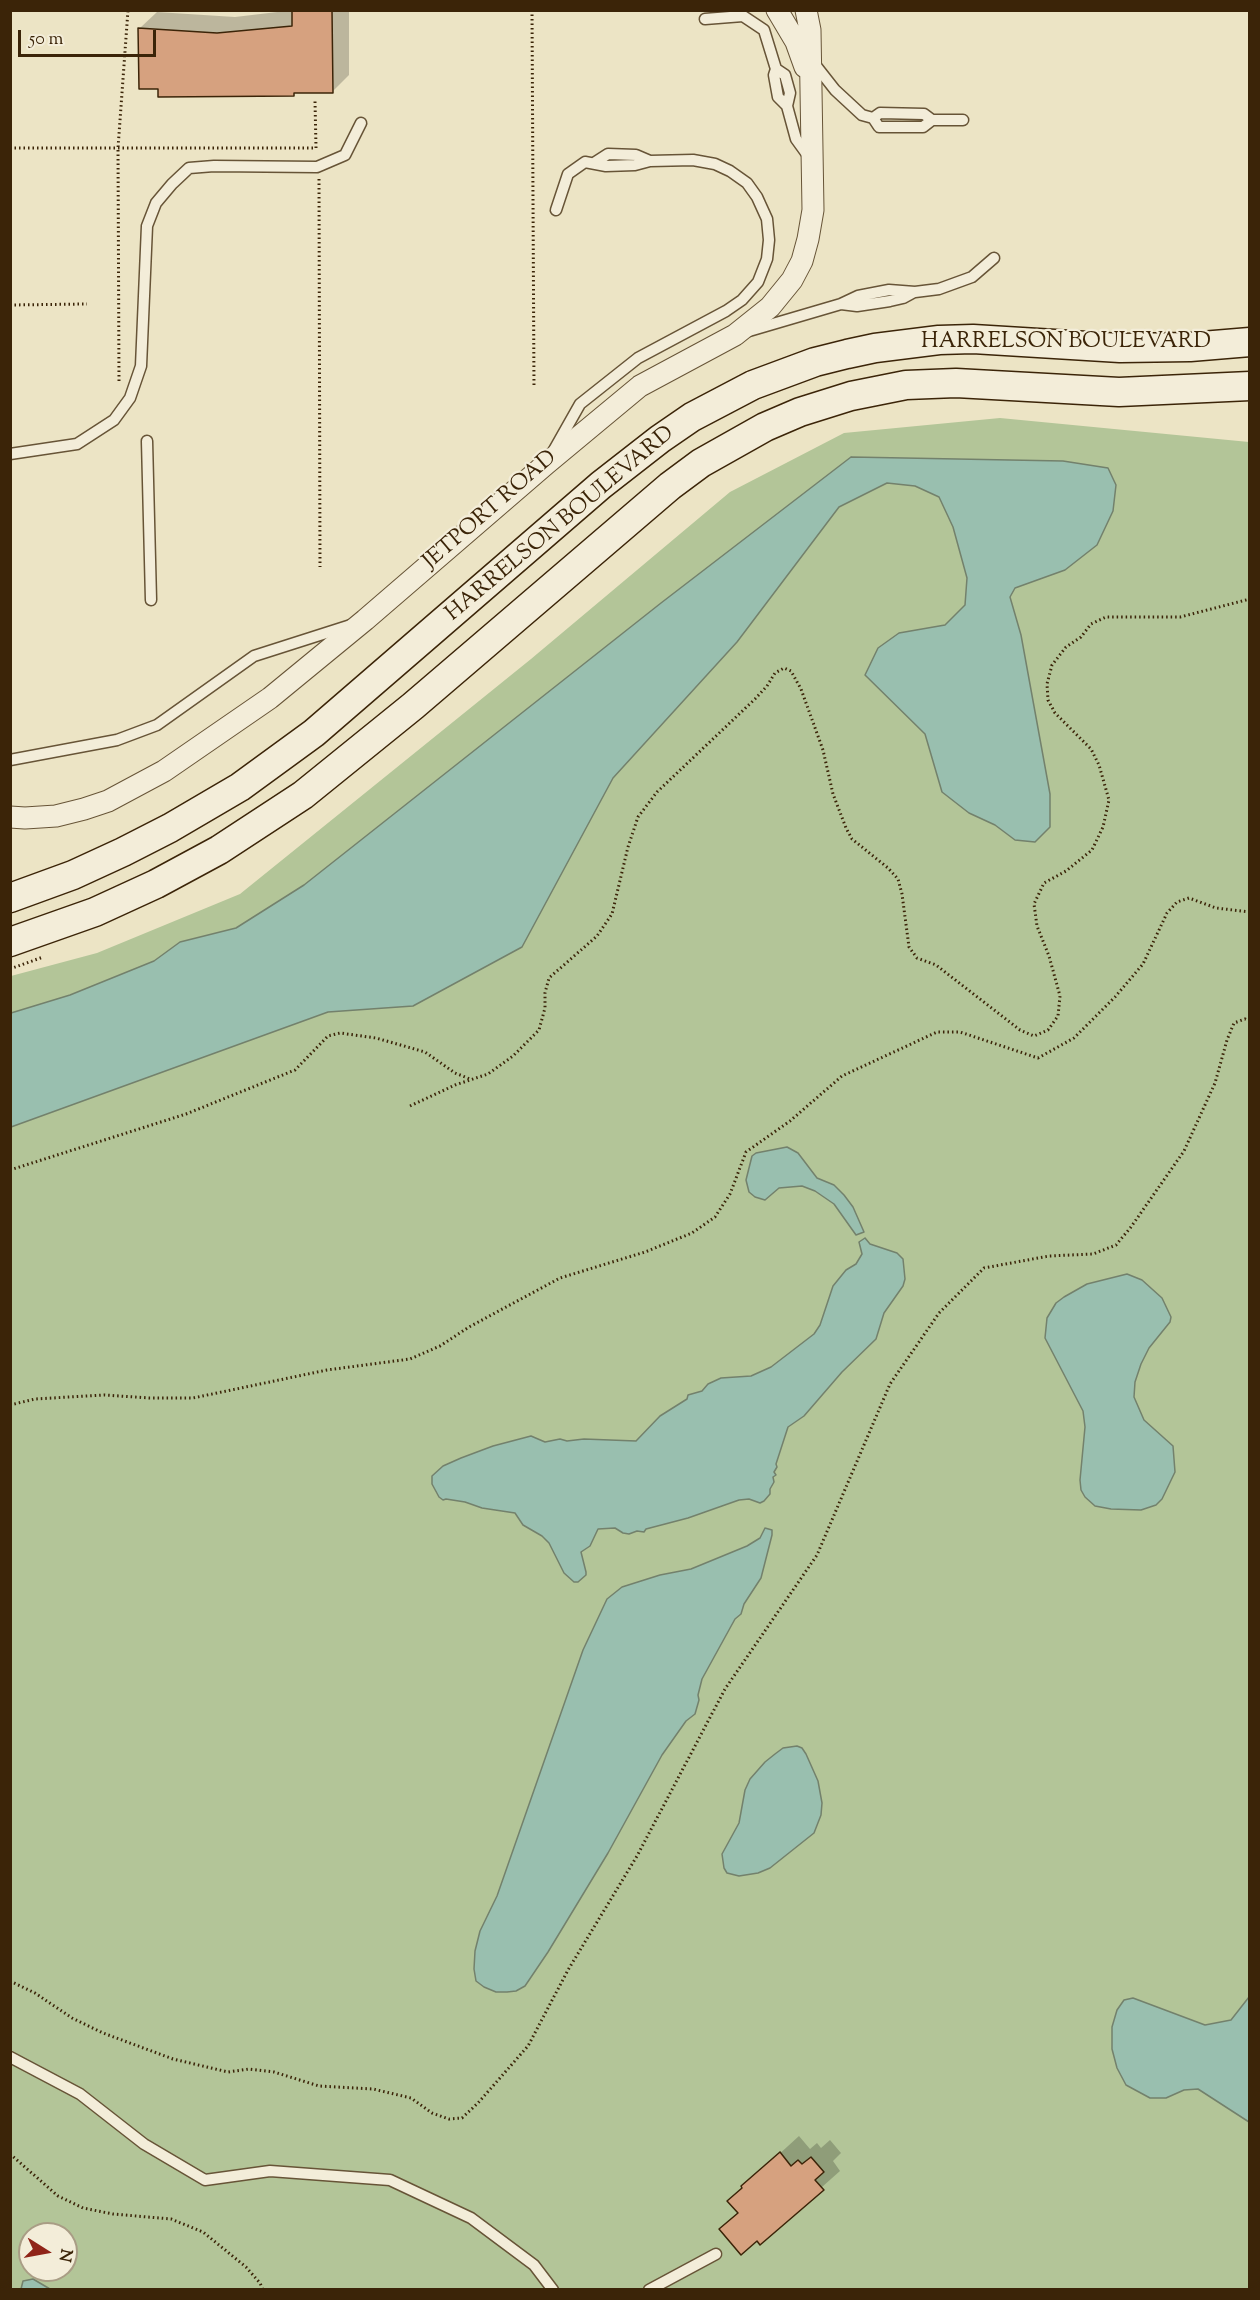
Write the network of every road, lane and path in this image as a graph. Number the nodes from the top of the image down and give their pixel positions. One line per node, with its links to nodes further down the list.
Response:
1 (128, 10): 12 (path)
2 (532, 10): 24 (path)
3 (777, 10): 7 (street, JETPORT ROAD)
4 (806, 10): 6 (street, JETPORT ROAD)
5 (705, 19): 14 (lane)
6 (811, 60): 7 (street, JETPORT ROAD); 9 (lane)
7 (812, 84): 14 (street, JETPORT ROAD)
8 (315, 101): 13 (path)
9 (963, 120)
10 (361, 123): 15 (lane)
11 (10, 148): 12 (path)
12 (118, 148): 13 (path); 22 (path)
13 (316, 148): 15 (path)
14 (812, 162): 20 (street, JETPORT ROAD)
15 (319, 166): 26 (lane); 28 (path)
16 (556, 210): 27 (lane)
17 (994, 258): 20 (lane)
18 (87, 304): 19 (path)
19 (10, 305)
20 (735, 335): 27 (street, JETPORT ROAD)
21 (1250, 342): 34 (main road, HARRELSON BOULEVARD)
22 (119, 381)
23 (1250, 386): 36 (main road, HARRELSON BOULEVARD)
24 (534, 388)
25 (147, 441): 30 (lane)
26 (10, 454)
27 (546, 464): 31 (street, JETPORT ROAD)
28 (320, 567)
29 (1250, 599): 40 (path)
30 (151, 600)
31 (365, 620): 32 (lane); 33 (street, JETPORT ROAD)
32 (10, 760)
33 (10, 817)
34 (10, 898)
35 (1250, 912): 43 (path)
36 (10, 942)
37 (53, 954): 38 (path)
38 (10, 969)
39 (1250, 1021): 44 (path)
40 (470, 1079): 41 (path); 42 (path)
41 (410, 1106)
42 (10, 1170)
43 (10, 1405)
44 (10, 1981)
45 (10, 2057): 49 (lane)
46 (10, 2154): 48 (path)
47 (716, 2254): 50 (lane)
48 (262, 2289)
49 (553, 2289)
50 (649, 2289)

